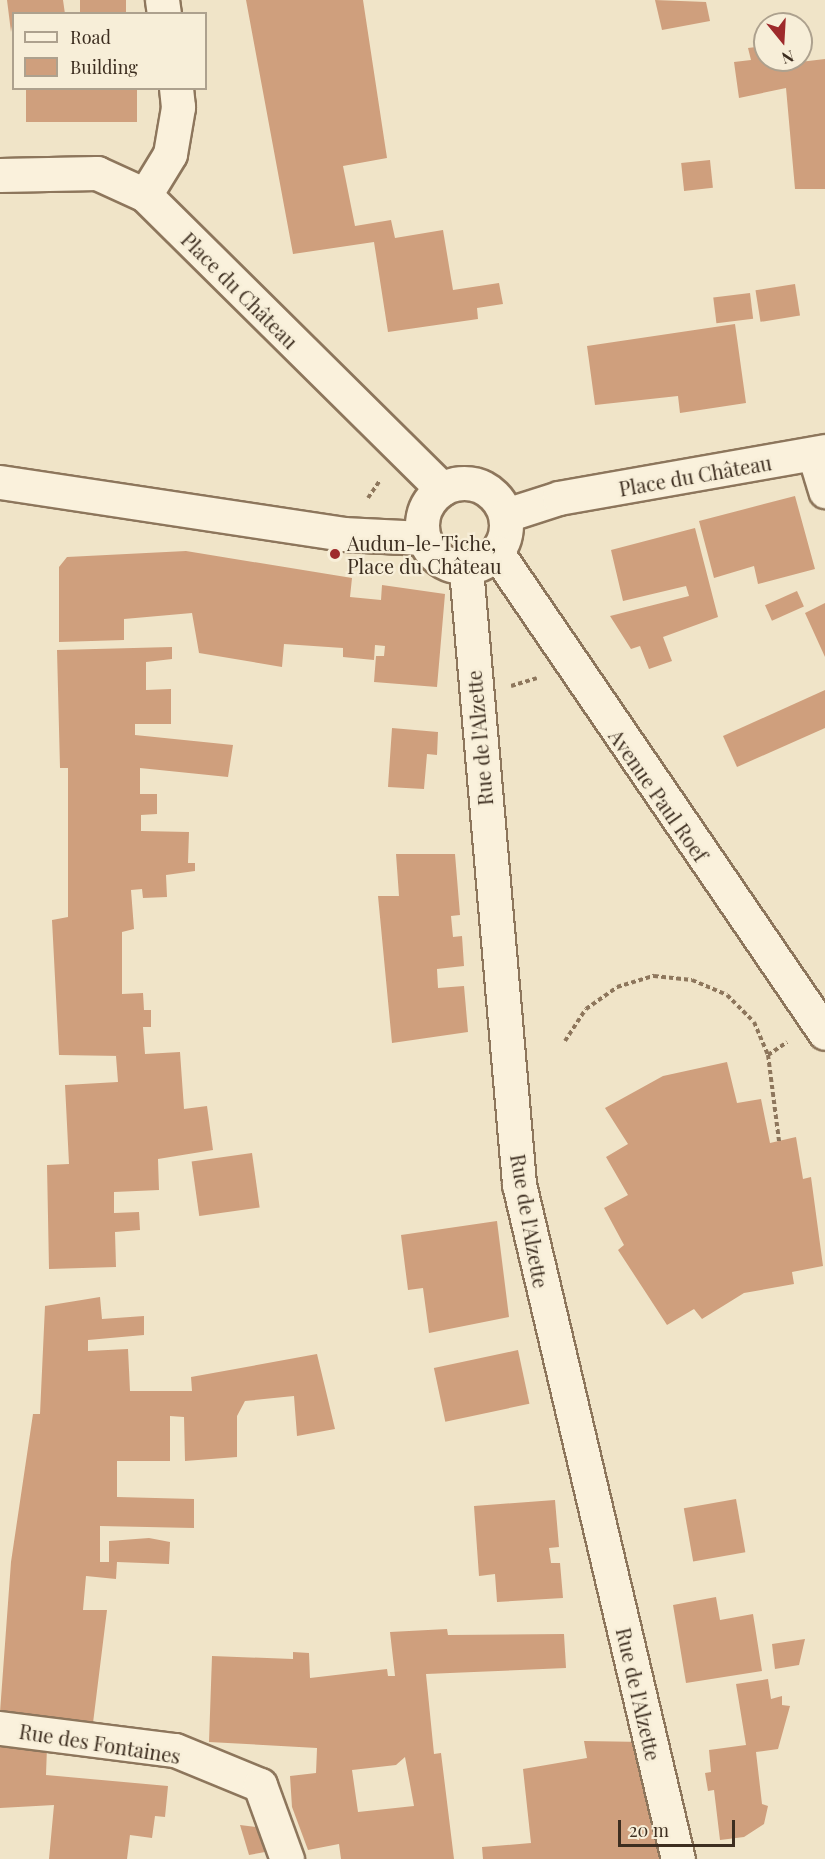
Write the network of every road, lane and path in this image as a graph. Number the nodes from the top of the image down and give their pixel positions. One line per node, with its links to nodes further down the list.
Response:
1 (176, 90): 3 (street)
2 (0, 175): 3 (street, Place du Château)
3 (145, 195): 4 (street, Place du Château)
4 (401, 449): 7 (street, Place du Château); 10 (path)
5 (820, 453): 8 (street); 9 (street, Place du Château)
6 (0, 482): 10 (street)
7 (442, 489): 9 (street); 11 (street)
8 (825, 491)
9 (506, 515): 12 (street)
10 (343, 534): 11 (street)
11 (423, 538): 13 (street)
12 (497, 553): 13 (street); 14 (street, Avenue Paul Roef)
13 (466, 568): 15 (street, Rue de l'Alzette)
14 (566, 660): 15 (path); 16 (street, Avenue Paul Roef)
15 (474, 686): 21 (street, Rue de l'Alzette)
16 (825, 1034)
17 (565, 1041): 18 (path)
18 (779, 1141)
19 (0, 1728): 20 (street, Rue des Fontaines)
20 (287, 1859)
21 (678, 1859)

